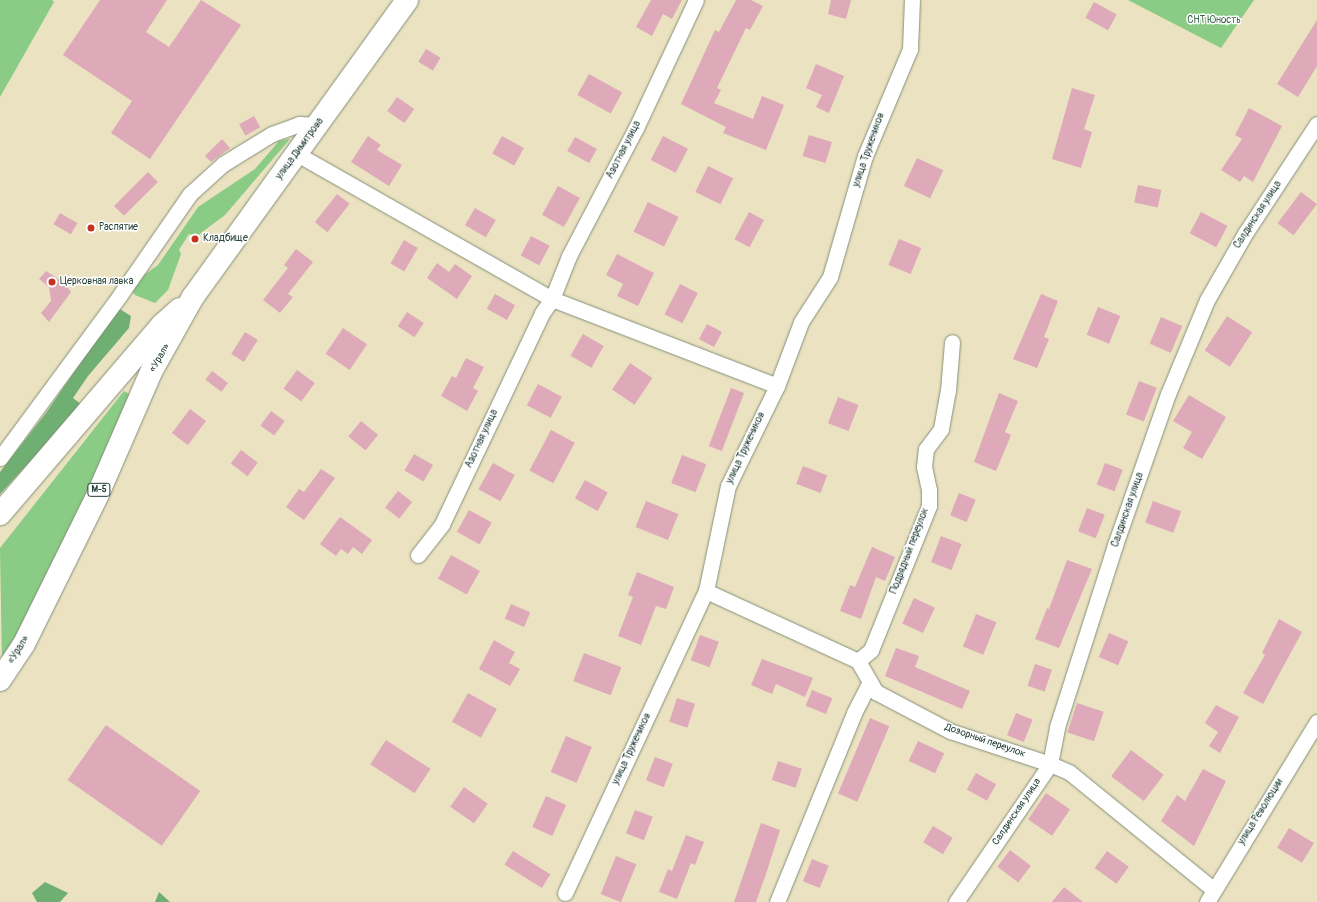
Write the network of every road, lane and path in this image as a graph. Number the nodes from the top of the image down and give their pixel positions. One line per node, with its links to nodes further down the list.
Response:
1 (407, 0): 5 (main road, улица Димитрова)
2 (696, 0): 8 (street, Азотная улица)
3 (912, 0): 10 (street, улица Тружеников)
4 (1317, 124): 19 (street, Салдинская улица)
5 (318, 125): 6 (main road, улица Димитрова); 11 (street)
6 (297, 154): 7 (main road, улица Димитрова); 8 (street)
7 (193, 297): 12 (main road, «Урал»); 16 (main road, «Урал» / М-5)
8 (552, 299): 10 (street); 13 (street, Азотная улица)
9 (952, 342): 15 (street, Подрядный переулок)
10 (777, 386): 14 (street, улица Тружеников)
11 (0, 458)
12 (0, 514)
13 (418, 555)
14 (706, 591): 15 (street); 20 (street, улица Тружеников)
15 (858, 661): 17 (street, Дозорный переулок)
16 (0, 680)
17 (870, 682): 19 (street, Дозорный переулок); 22 (street)
18 (1317, 722): 21 (street, улица Революции)
19 (1050, 764): 21 (street, Дозорный переулок); 23 (street, Салдинская улица)
20 (565, 893)
21 (1210, 896)
22 (777, 902)
23 (956, 902)

